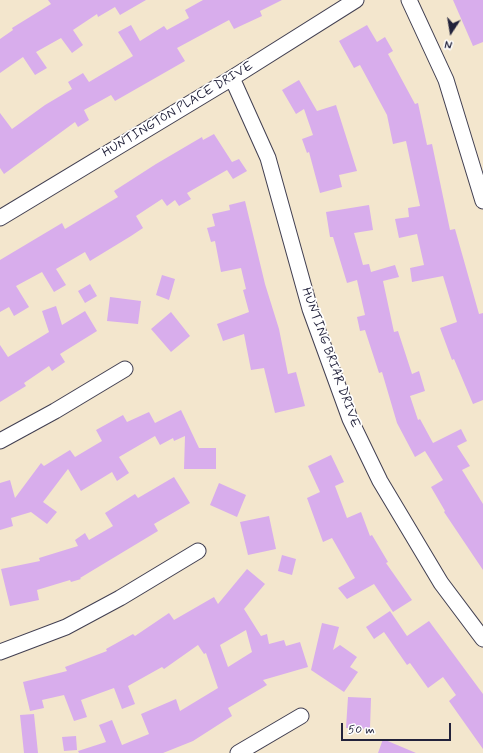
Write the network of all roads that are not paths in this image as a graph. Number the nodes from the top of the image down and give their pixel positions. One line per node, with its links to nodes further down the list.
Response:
1 (356, 0): 3 (street, HUNTINGTON PLACE DRIVE)
2 (409, 0): 4 (street)
3 (232, 78): 5 (street, HUNTINGTON PLACE DRIVE); 9 (street, HUNTING BRIAR DRIVE)
4 (483, 201)
5 (0, 218)
6 (125, 369): 7 (street)
7 (0, 441)
8 (198, 552): 10 (street)
9 (483, 639)
10 (0, 652)
11 (301, 716): 12 (street)
12 (238, 753)

